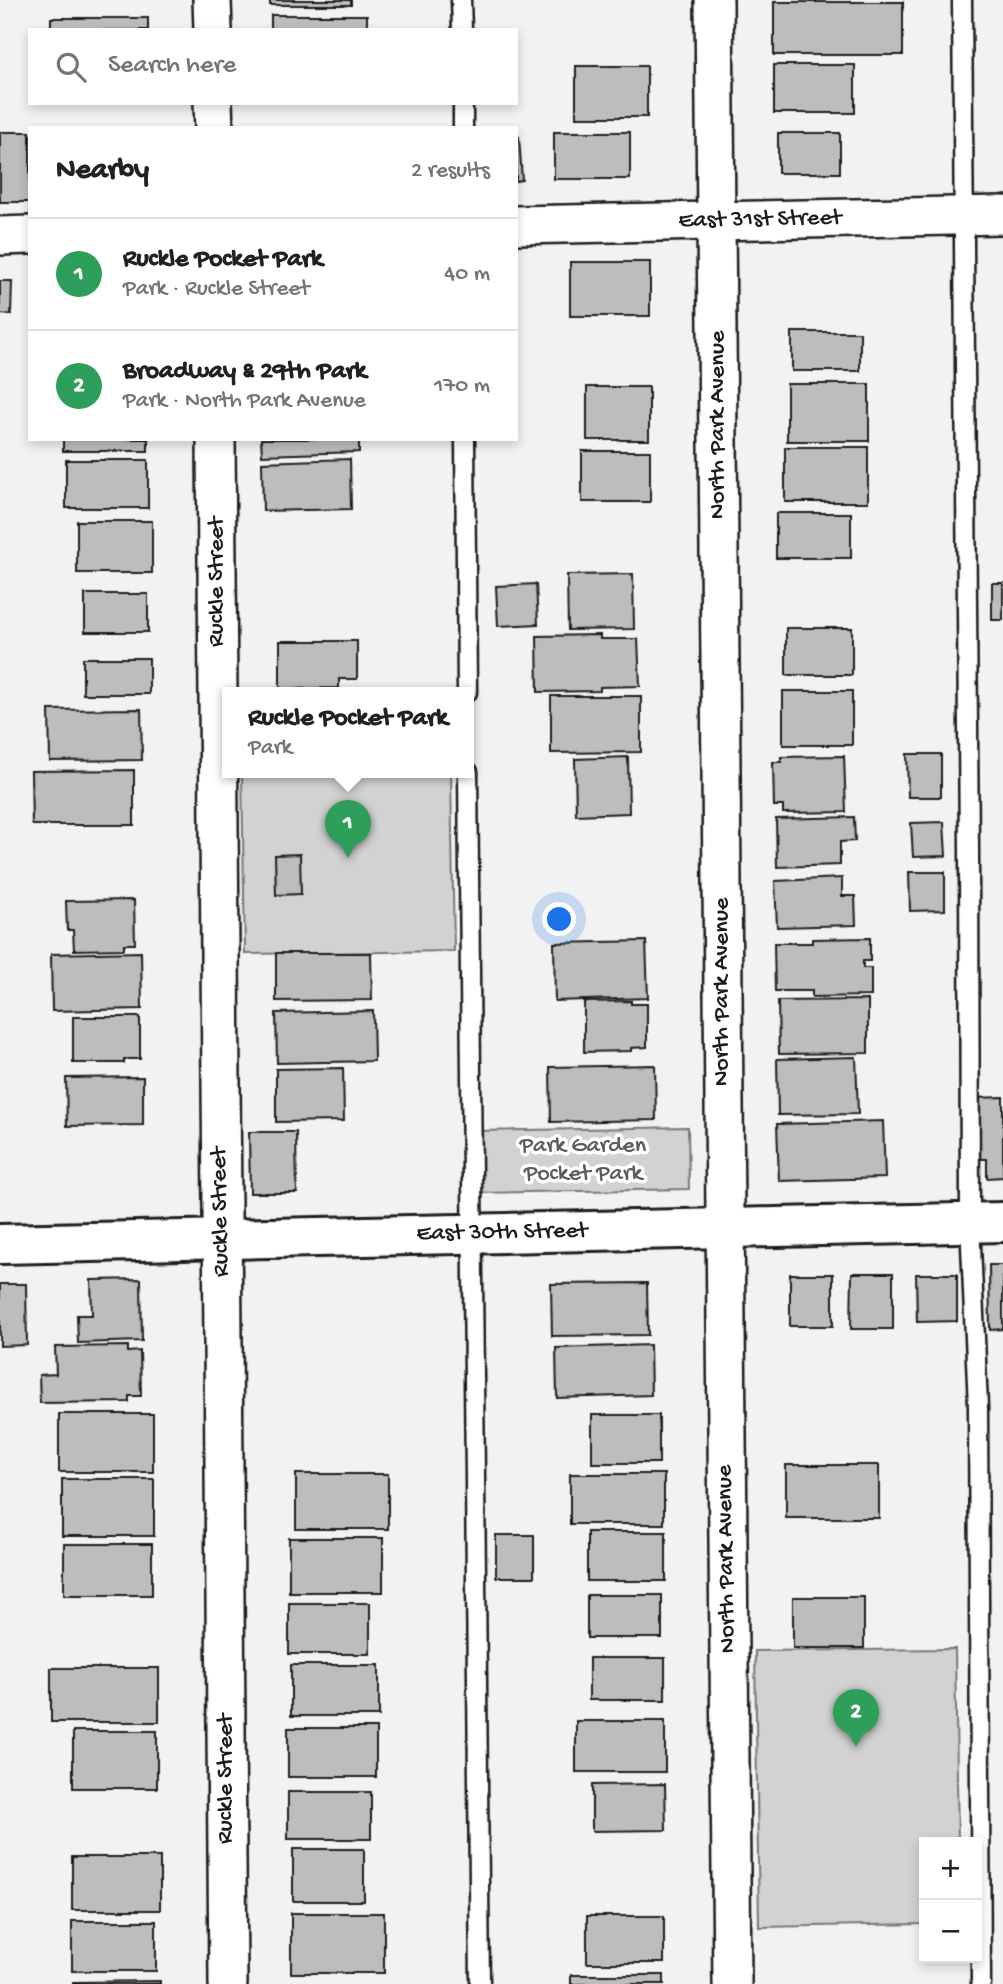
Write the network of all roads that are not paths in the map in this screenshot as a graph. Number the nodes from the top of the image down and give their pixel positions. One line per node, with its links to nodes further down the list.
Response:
1 (212, 0): 5 (street)
2 (461, 0): 6 (lane)
3 (714, 0): 13 (street, North Park Avenue)
4 (962, 0): 12 (lane)
5 (212, 28)
6 (461, 28)
7 (213, 105): 9 (street)
8 (463, 105): 10 (lane)
9 (214, 126)
10 (463, 126)
11 (1003, 215): 12 (street, East 31st Street)
12 (964, 216): 13 (street, East 31st Street); 21 (lane)
13 (716, 221): 14 (street, East 31st Street); 22 (street, North Park Avenue)
14 (518, 225)
15 (28, 235): 16 (street)
16 (0, 236)
17 (216, 441): 24 (street, Ruckle Street)
18 (465, 441): 19 (lane)
19 (467, 687)
20 (468, 778): 23 (lane)
21 (986, 1222): 22 (main road, East 30th Street); 29 (lane)
22 (724, 1227): 23 (main road, East 30th Street); 28 (street, North Park Avenue)
23 (472, 1234): 24 (main road, East 30th Street); 27 (lane)
24 (222, 1239): 25 (main road, East 30th Street); 26 (street, Ruckle Street)
25 (0, 1244)
26 (228, 1984)
27 (480, 1984)
28 (732, 1984)
29 (981, 1984)

